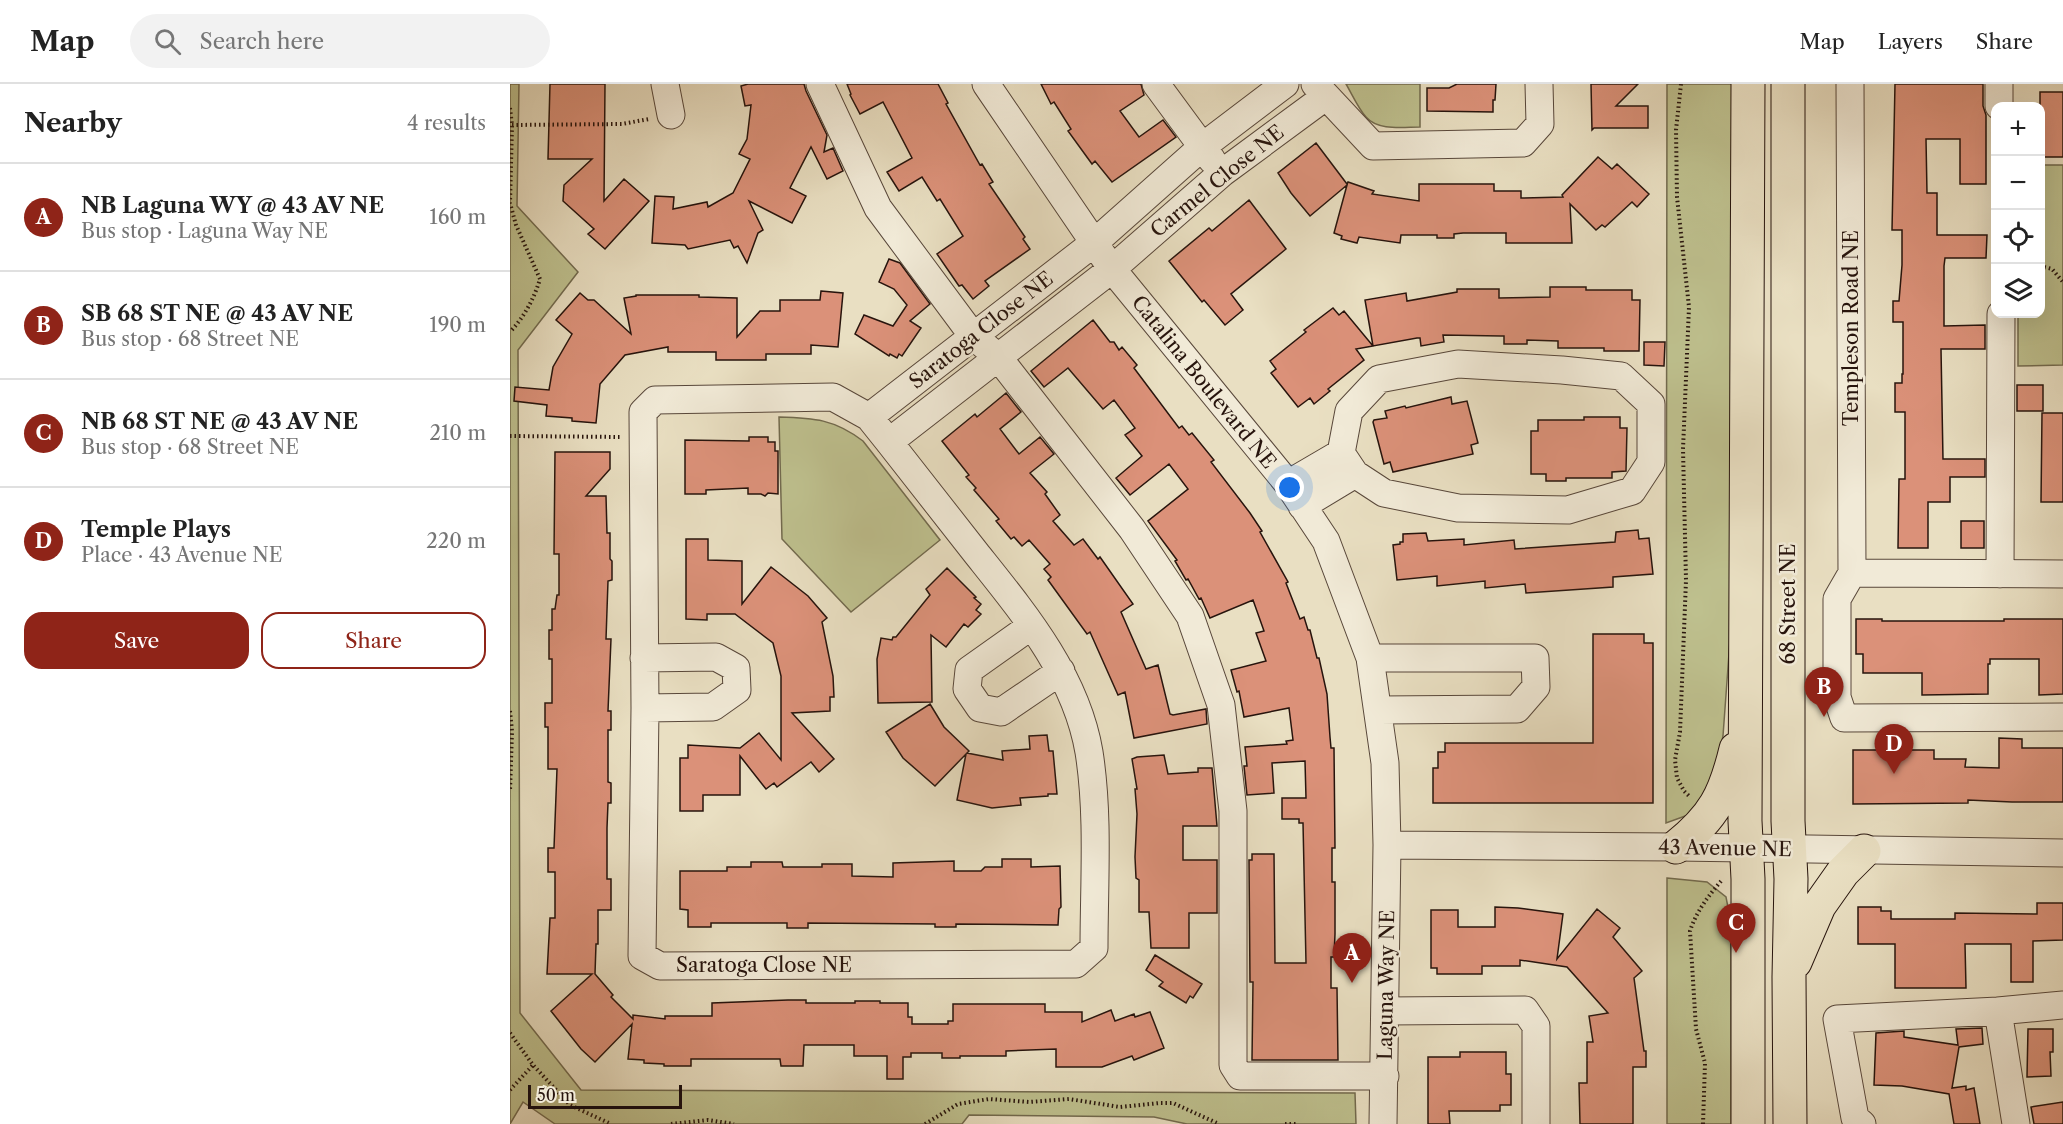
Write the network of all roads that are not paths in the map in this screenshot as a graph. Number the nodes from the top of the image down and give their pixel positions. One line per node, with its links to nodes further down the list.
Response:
1 (665, 84): 13 (street)
2 (820, 84): 19 (street)
3 (986, 84): 16 (street, Catalina Boulevard NE)
4 (1155, 84): 14 (street)
5 (1285, 84): 14 (street, Carmel Close NE)
6 (1539, 84): 11 (street, Carmel Close NE)
7 (1748, 84): 32 (main road)
8 (1788, 84): 39 (main road, 68 Street NE)
9 (1850, 84): 25 (street, Templeson Road NE)
10 (1999, 84): 12 (street)
11 (1320, 90): 15 (street, Carmel Close NE)
12 (1999, 102)
13 (671, 115)
14 (1202, 147): 15 (street); 16 (street, Carmel Close NE)
15 (1222, 173): 17 (street, Carmel Close NE)
16 (1094, 243): 17 (street, Catalina Boulevard NE); 19 (street, Saratoga Close NE)
17 (1112, 268): 20 (street, Saratoga Close NE); 24 (street, Catalina Boulevard NE)
18 (2001, 318): 26 (street)
19 (974, 336): 20 (street); 21 (street, Saratoga Close NE)
20 (998, 357): 22 (street, Saratoga Close NE); 46 (street)
21 (869, 417): 22 (street, Saratoga Close NE); 29 (street, Saratoga Close NE)
22 (889, 442): 28 (street, Saratoga Close NE)
23 (1348, 464): 23 (street); 24 (street)
24 (1295, 495): 30 (street, Catalina Boulevard NE)
25 (1851, 573): 26 (street); 35 (street)
26 (2000, 574): 27 (street)
27 (2063, 574)
28 (1031, 626): 31 (street, Saratoga Close NE); 31 (street)
29 (644, 658): 33 (street, Saratoga Close NE); 33 (street)
30 (1370, 658): 34 (street, Catalina Boulevard NE); 34 (street)
31 (1061, 671): 33 (street, Saratoga Close NE)
32 (1746, 703): 37 (main road); 38 (main road)
33 (645, 708)
34 (1378, 710): 36 (street, Catalina Boulevard NE)
35 (2063, 717)
36 (1387, 845): 37 (street, 43 Avenue NE); 44 (street, Laguna Way NE)
37 (1676, 847): 38 (street, 43 Avenue NE)
38 (1747, 849): 39 (street, 43 Avenue NE); 49 (main road)
39 (1791, 850): 40 (street, 43 Avenue NE); 42 (main road, 68 Street NE)
40 (1864, 851): 41 (street, 43 Avenue NE); 42 (main road)
41 (2063, 853)
42 (1789, 977): 50 (main road, 68 Street NE)
43 (2063, 1005): 45 (street)
44 (1385, 1011): 46 (street, Laguna Way NE); 48 (street)
45 (1998, 1011): 51 (street); 52 (street)
46 (1385, 1076): 47 (street, Laguna Way NE)
47 (1383, 1124)
48 (1536, 1124)
49 (1748, 1124)
50 (1790, 1124)
51 (1862, 1124)
52 (2016, 1124)

